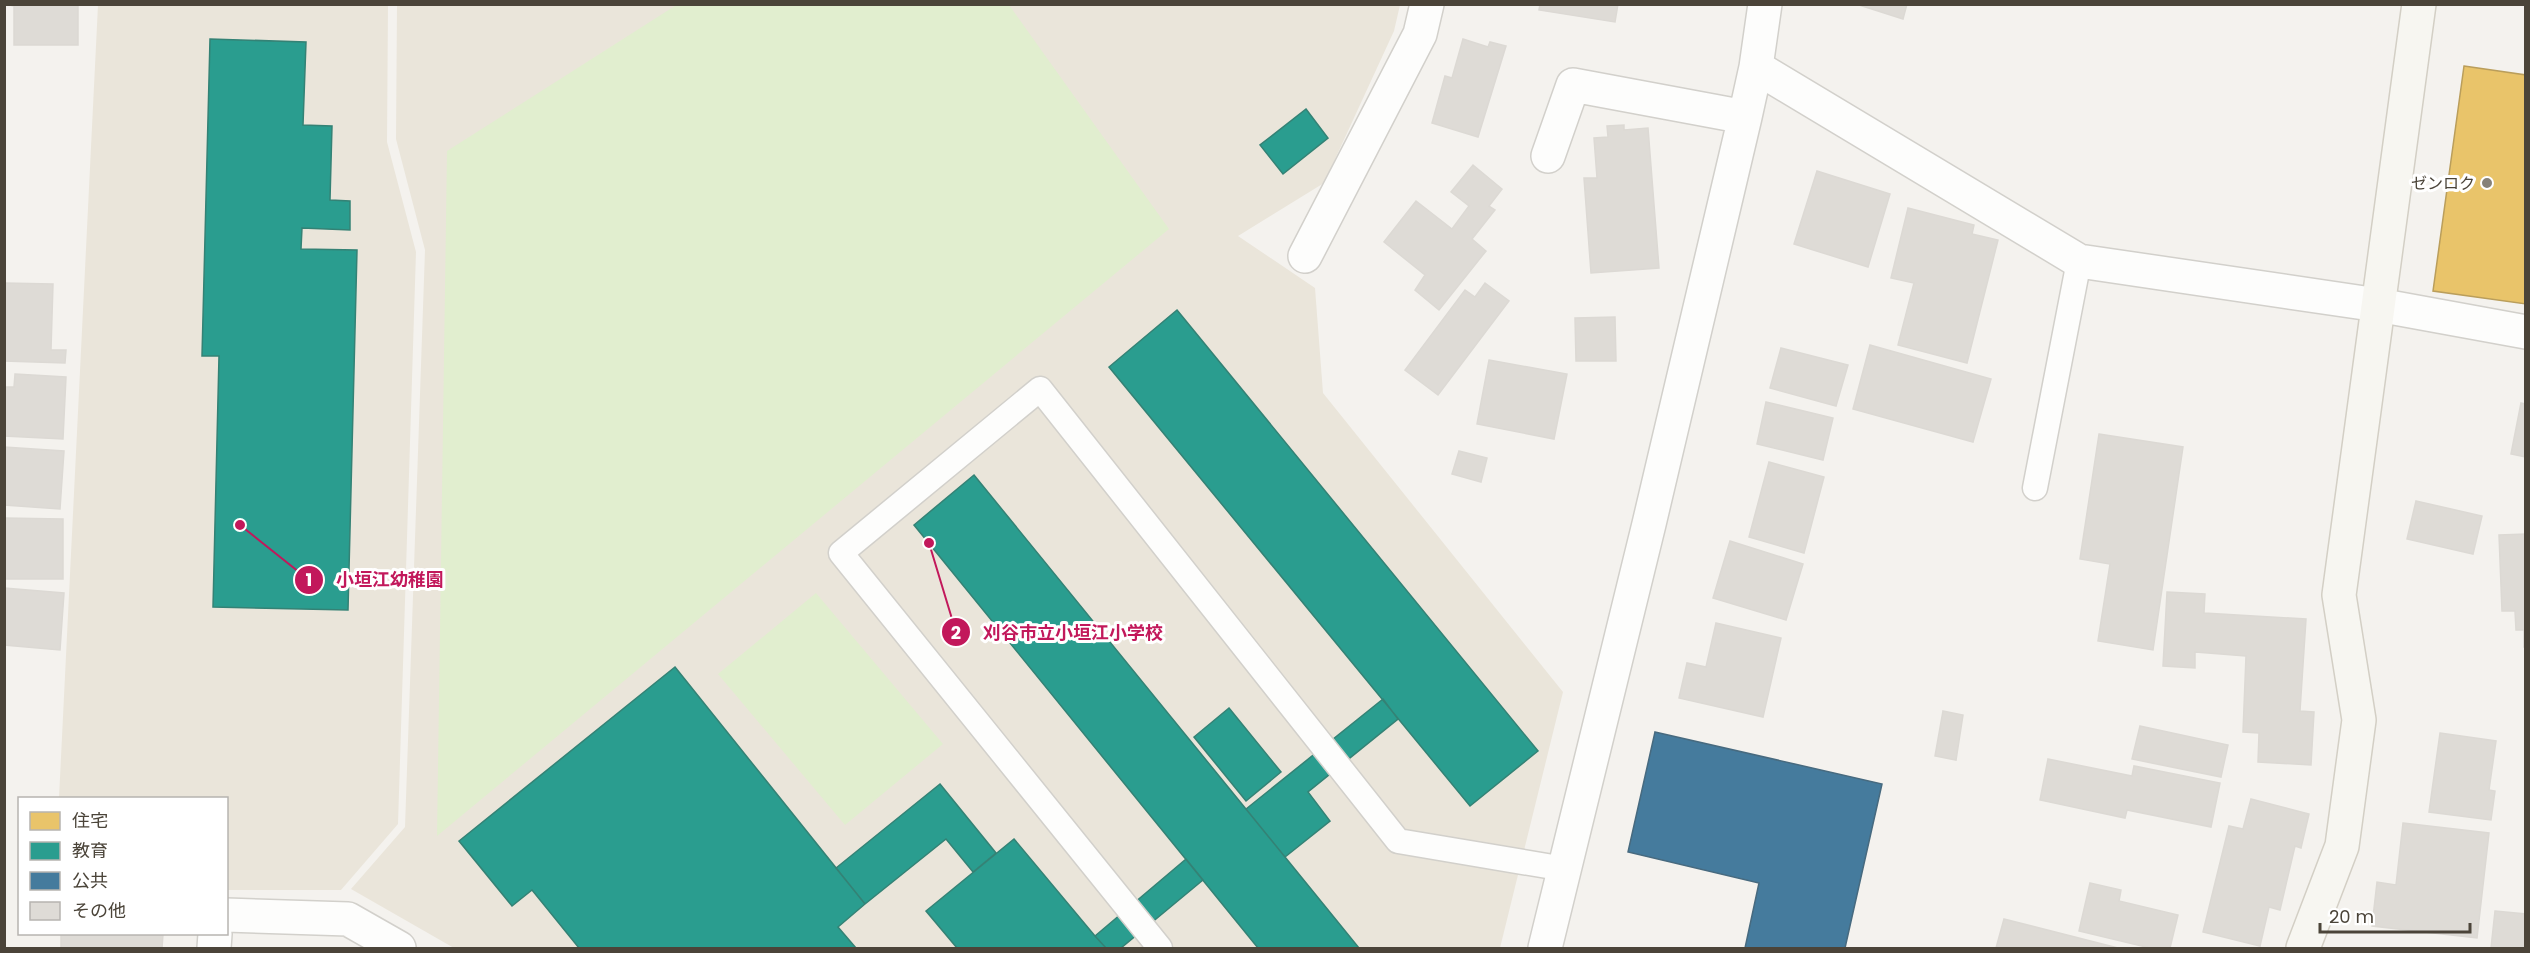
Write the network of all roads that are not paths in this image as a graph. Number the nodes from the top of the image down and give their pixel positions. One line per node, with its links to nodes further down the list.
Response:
1 (1427, 4): 7 (street)
2 (1765, 4): 4 (street)
3 (2419, 4): 9 (street)
4 (1756, 67): 5 (street); 8 (street)
5 (1745, 117): 6 (street); 12 (street)
6 (1548, 156)
7 (1305, 256)
8 (2079, 261): 9 (street); 11 (lane)
9 (2378, 305): 10 (street); 17 (street)
10 (2526, 332)
11 (2035, 488)
12 (1566, 869): 15 (lane); 16 (street)
13 (228, 915): 14 (street)
14 (399, 948)
15 (1160, 948)
16 (1545, 948)
17 (2303, 948)

